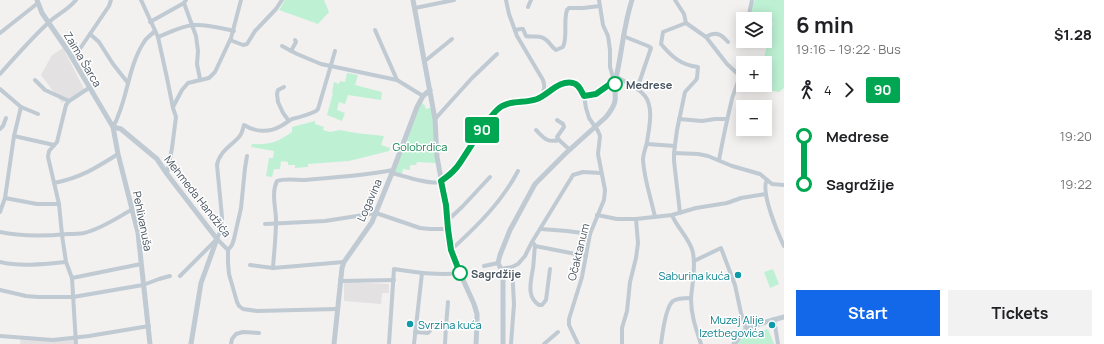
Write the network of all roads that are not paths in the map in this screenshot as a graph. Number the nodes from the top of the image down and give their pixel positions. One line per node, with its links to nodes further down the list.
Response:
1 (76, 0): 20 (street)
2 (111, 0): 29 (street)
3 (141, 0): 21 (street)
4 (241, 0): 27 (street)
5 (282, 0): 34 (street)
6 (413, 0): 18 (street)
7 (454, 0): 18 (street)
8 (506, 0): 25 (street)
9 (530, 0): 17 (street)
10 (600, 0): 16 (street)
11 (632, 0): 30 (street)
12 (675, 0): 22 (street)
13 (752, 0): 19 (street)
14 (185, 1): 21 (street); 23 (street)
15 (38, 2): 20 (street, Zaima Šarca); 28 (street)
16 (600, 6): 25 (street); 50 (street)
17 (528, 7)
18 (415, 8): 42 (street)
19 (749, 12)
20 (48, 22): 41 (street, Zaima Šarca); 44 (street)
21 (150, 22): 26 (street)
22 (686, 23): 31 (street); 66 (street)
23 (193, 25): 27 (street); 32 (street); 46 (street)
24 (375, 30): 48 (street)
25 (515, 30): 58 (street)
26 (155, 31): 32 (street); 49 (street)
27 (234, 31): 34 (street)
28 (0, 33)
29 (90, 34): 41 (street); 49 (street)
30 (623, 36): 45 (street); 54 (street)
31 (706, 37): 36 (street); 64 (street)
32 (158, 38): 61 (street)
33 (452, 39): 42 (street)
34 (230, 40): 46 (street)
35 (295, 40): 38 (street)
36 (728, 42)
37 (282, 46): 38 (street)
38 (291, 51): 43 (street)
39 (335, 51): 43 (street)
40 (497, 54): 65 (street)
41 (73, 59): 52 (street, Zaima Šarca)
42 (425, 61): 55 (street)
43 (331, 65): 48 (street); 67 (street)
44 (0, 74)
45 (617, 77): 50 (street); 54 (street)
46 (200, 79): 61 (street)
47 (35, 80): 59 (street)
48 (397, 80): 56 (street)
49 (128, 83): 69 (street)
50 (615, 84): 57 (street); 70 (street)
51 (284, 87): 67 (street)
52 (89, 88): 59 (street); 69 (street, Zaima Šarca)
53 (0, 89): 60 (street)
54 (637, 89): 75 (street)
55 (430, 90): 56 (street, Logavina); 65 (street)
56 (423, 96): 83 (street, Logavina)
57 (584, 96): 58 (street); 70 (street, Očaktanum)
58 (538, 98): 89 (street)
59 (69, 101): 76 (street)
60 (21, 107): 62 (street); 73 (street)
61 (173, 108): 86 (street)
62 (38, 114)
63 (6, 118): 71 (street)
64 (727, 118): 66 (street); 82 (street)
65 (435, 119): 89 (street)
66 (679, 119): 77 (street)
67 (289, 120): 111 (street)
68 (557, 120): 74 (street)
69 (113, 127): 80 (street, Pehlivanuša); 86 (street, Mehmeda Handžića)
70 (595, 127): 78 (street); 85 (street, Očaktanum)
71 (0, 128)
72 (536, 130): 74 (street)
73 (14, 136): 76 (street); 93 (street)
74 (559, 140): 78 (street)
75 (647, 144): 77 (street); 101 (street)
76 (54, 145): 90 (street)
77 (675, 146): 79 (street)
78 (570, 150): 121 (street)
79 (674, 153): 82 (street); 98 (street)
80 (118, 154): 90 (street); 95 (street, Pehlivanuša)
81 (247, 156): 114 (street)
82 (719, 160): 88 (street)
83 (393, 171): 89 (street); 97 (street, Logavina); 105 (street)
84 (518, 171): 115 (street)
85 (601, 173): 99 (street, Očaktanum); 106 (street)
86 (166, 174): 111 (street, Mehmeda Handžića)
87 (490, 177): 103 (street)
88 (767, 180): 91 (street); 92 (street)
89 (441, 181): 103 (street)
90 (54, 183): 94 (street)
91 (784, 185)
92 (766, 194): 98 (street); 113 (street)
93 (5, 198): 94 (street); 96 (street)
94 (59, 204): 110 (street)
95 (132, 210): 110 (street); 122 (street, Pehlivanuša)
96 (0, 212)
97 (376, 213): 105 (street); 107 (street); 120 (street, Logavina)
98 (680, 214): 100 (street)
99 (597, 215): 102 (street); 109 (street, Očaktanum)
100 (672, 215): 101 (street); 117 (street)
101 (655, 217): 102 (street)
102 (636, 219): 165 (street)
103 (447, 221): 107 (street)
104 (265, 224): 105 (street)
105 (276, 224): 126 (street)
106 (541, 228): 109 (street); 112 (street)
107 (448, 229): 115 (street)
108 (0, 232): 110 (street)
109 (590, 234): 116 (street, Očaktanum)
110 (62, 235): 119 (street)
111 (217, 239): 114 (street, Mehmeda Handžića); 132 (street); 154 (street)
112 (534, 244): 116 (street); 125 (street); 128 (street)
113 (784, 246)
114 (228, 250): 141 (street)
115 (451, 250): 130 (street)
116 (586, 256): 164 (street, Očaktanum)
117 (694, 261): 139 (street); 146 (street)
118 (0, 262): 119 (street)
119 (66, 262): 133 (street)
120 (344, 262): 126 (street); 135 (street, Logavina)
121 (498, 263): 124 (street); 127 (street)
122 (141, 264): 133 (street); 136 (street, Pehlivanuša)
123 (250, 265): 126 (street)
124 (484, 266)
125 (512, 267): 127 (street); 162 (street)
126 (273, 268)
127 (502, 269): 161 (street)
128 (550, 270)
129 (422, 273): 130 (street); 134 (street); 147 (street)
130 (460, 273): 160 (street)
131 (170, 276): 136 (street)
132 (180, 276)
133 (72, 278): 138 (street)
134 (394, 280): 135 (street); 157 (street)
135 (340, 281): 141 (street, Logavina)
136 (143, 285): 138 (street); 144 (street, Pehlivanuša)
137 (0, 290): 138 (street)
138 (73, 297): 151 (street)
139 (691, 298): 166 (street); 167 (street)
140 (448, 302): 145 (street)
141 (337, 309): 156 (street, Logavina)
142 (784, 317): 143 (street)
143 (774, 319): 146 (street); 169 (street)
144 (149, 326): 151 (street); 153 (street, Pehlivanuša)
145 (446, 326): 147 (street); 159 (street)
146 (746, 329): 168 (street)
147 (415, 332): 158 (street)
148 (558, 332): 163 (street)
149 (259, 333): 155 (street)
150 (0, 336): 151 (street)
151 (75, 338): 152 (street)
152 (76, 344)
153 (150, 344)
154 (191, 344)
155 (231, 344)
156 (334, 344)
157 (389, 344)
158 (414, 344)
159 (445, 344)
160 (476, 344)
161 (503, 344)
162 (511, 344)
163 (544, 344)
164 (578, 344)
165 (622, 344)
166 (662, 344)
167 (701, 344)
168 (734, 344)
169 (778, 344)

